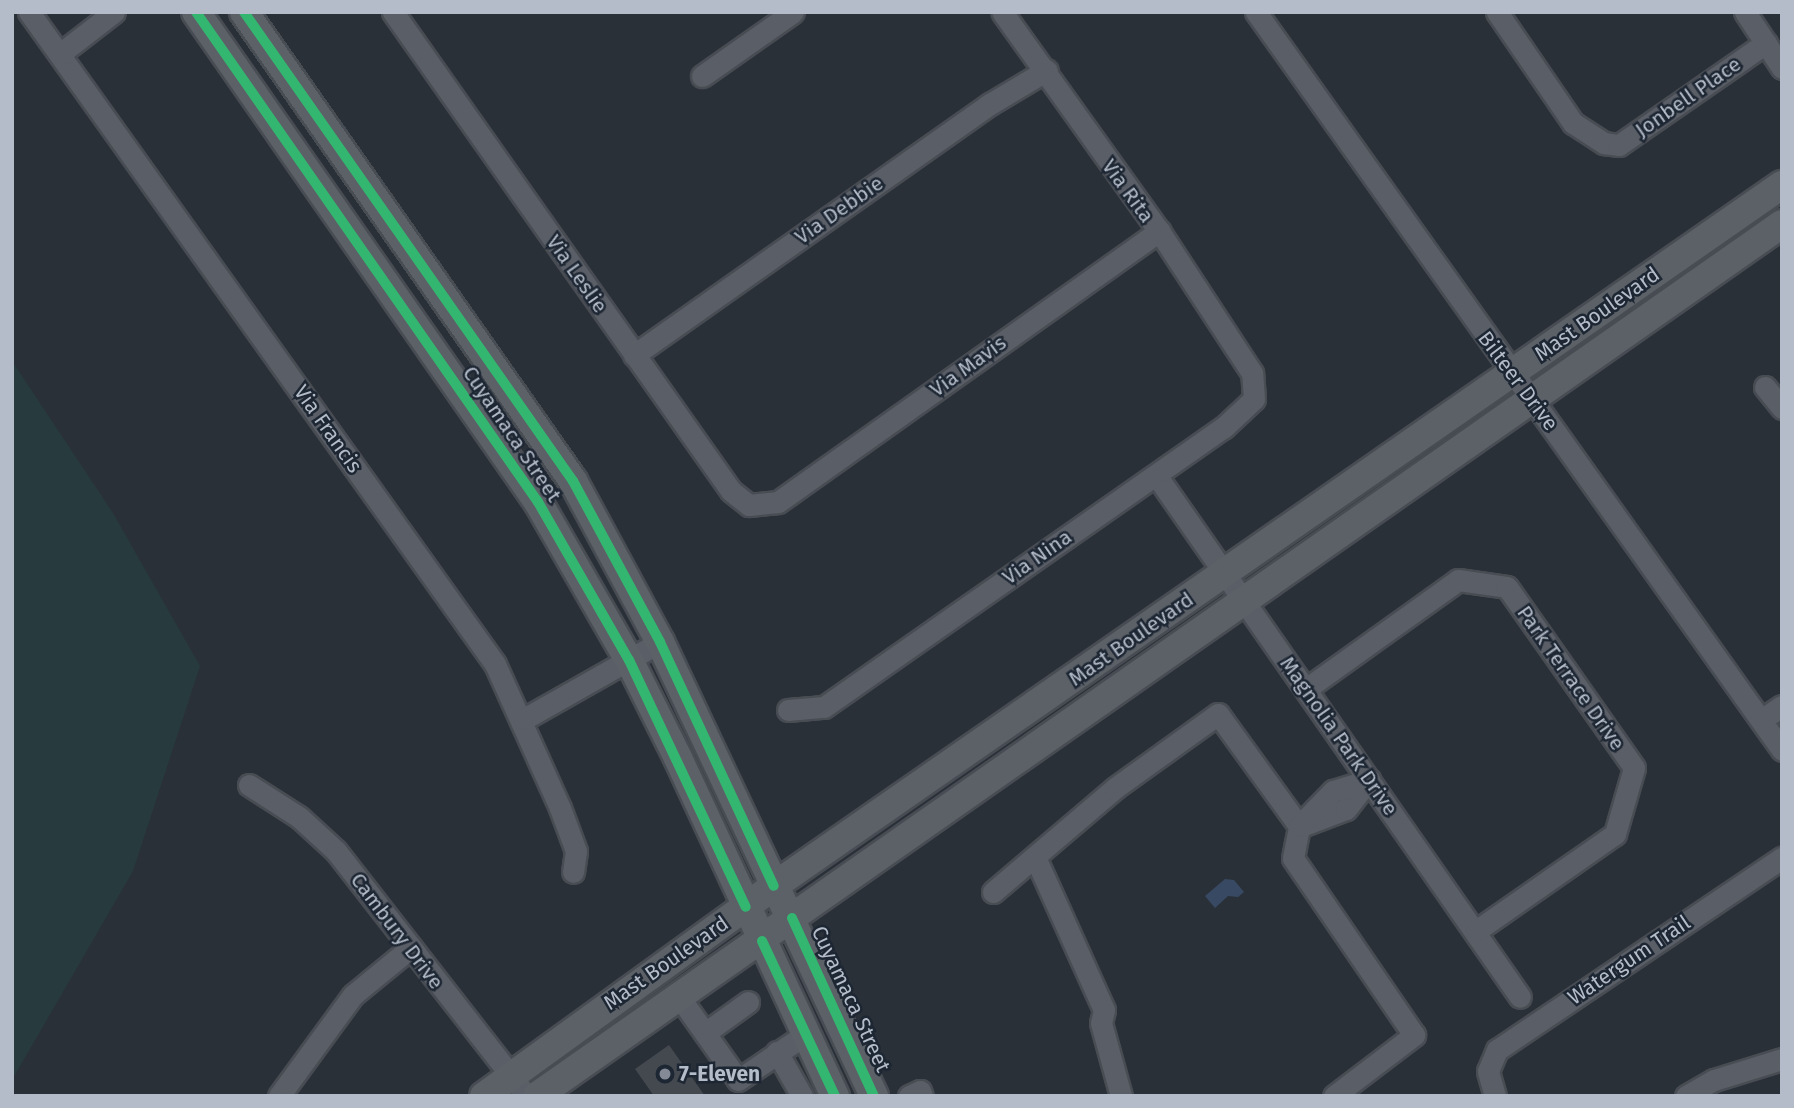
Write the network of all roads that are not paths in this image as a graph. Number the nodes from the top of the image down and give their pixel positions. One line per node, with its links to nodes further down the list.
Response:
1 (29, 12): 12 (street, Via Francis)
2 (114, 12): 12 (street)
3 (196, 12): 30 (main road, Cuyamaca Street)
4 (244, 12): 29 (main road, Cuyamaca Street)
5 (393, 12): 19 (street, Via Leslie)
6 (793, 12): 15 (street)
7 (1002, 12): 14 (street, Via Rita)
8 (1256, 12): 21 (street, Bilteer Drive)
9 (1497, 12): 11 (street, Jonbell Place)
10 (1745, 12): 11 (street)
11 (1766, 43): 13 (street)
12 (61, 53): 34 (street, Via Francis)
13 (1782, 68)
14 (1047, 70): 18 (street, Via Rita); 19 (street, Via Debbie)
15 (702, 76)
16 (1782, 185): 21 (main road, Mast Boulevard)
17 (1782, 224): 23 (main road, Mast Boulevard)
18 (1159, 231): 20 (street, Via Rita); 26 (street, Via Mavis)
19 (634, 355): 26 (street, Via Leslie)
20 (1252, 373): 25 (street, Via Nina)
21 (1511, 374): 23 (street, Bilteer Drive); 27 (main road, Mast Boulevard)
22 (1765, 387): 24 (street)
23 (1530, 399): 28 (main road, Mast Boulevard); 35 (street, Bilteer Drive)
24 (1782, 408)
25 (1156, 475): 27 (street, Magnolia Park Drive); 33 (street, Via Nina)
26 (778, 502)
27 (1224, 574): 28 (street, Magnolia Park Drive); 43 (main road, Mast Boulevard)
28 (1243, 600): 31 (street, Magnolia Park Drive); 46 (main road, Mast Boulevard)
29 (660, 642): 30 (street); 43 (main road, Cuyamaca Street)
30 (629, 660): 34 (street); 45 (main road, Cuyamaca Street)
31 (1306, 689): 37 (street, Magnolia Park Drive); 47 (street, Park Terrace Drive)
32 (1782, 706): 35 (street)
33 (788, 710)
34 (524, 719): 42 (street, Via Francis)
35 (1761, 720): 36 (street, Bilteer Drive)
36 (1782, 750)
37 (1369, 780): 39 (street); 47 (street, Magnolia Park Drive)
38 (249, 785): 49 (street, Cambury Drive)
39 (1298, 827): 40 (street); 67 (street)
40 (1035, 857): 44 (street); 66 (street)
41 (1781, 858): 68 (street, Watergum Trail)
42 (573, 872)
43 (774, 886): 45 (main road, Mast Boulevard); 46 (main road, Cuyamaca Street)
44 (993, 892)
45 (746, 907): 48 (main road, Cuyamaca Street); 57 (main road, Mast Boulevard)
46 (792, 918): 48 (main road, Mast Boulevard); 63 (main road, Cuyamaca Street)
47 (1476, 931): 51 (street, Magnolia Park Drive)
48 (762, 941): 50 (main road, Mast Boulevard); 54 (main road, Cuyamaca Street)
49 (409, 949): 57 (street, Cambury Drive); 58 (street)
50 (683, 996): 53 (street); 60 (main road, Mast Boulevard)
51 (1520, 997)
52 (748, 1002): 53 (street)
53 (705, 1033): 55 (street)
54 (806, 1034): 55 (street); 62 (main road, Cuyamaca Street)
55 (777, 1052): 61 (street)
56 (1782, 1059): 69 (street)
57 (519, 1085): 59 (main road, Mast Boulevard)
58 (279, 1096)
59 (484, 1096)
60 (537, 1096)
61 (802, 1096)
62 (835, 1096)
63 (874, 1096)
64 (909, 1096): 65 (street)
65 (922, 1096)
66 (1121, 1096)
67 (1335, 1096)
68 (1495, 1096)
69 (1686, 1096)

